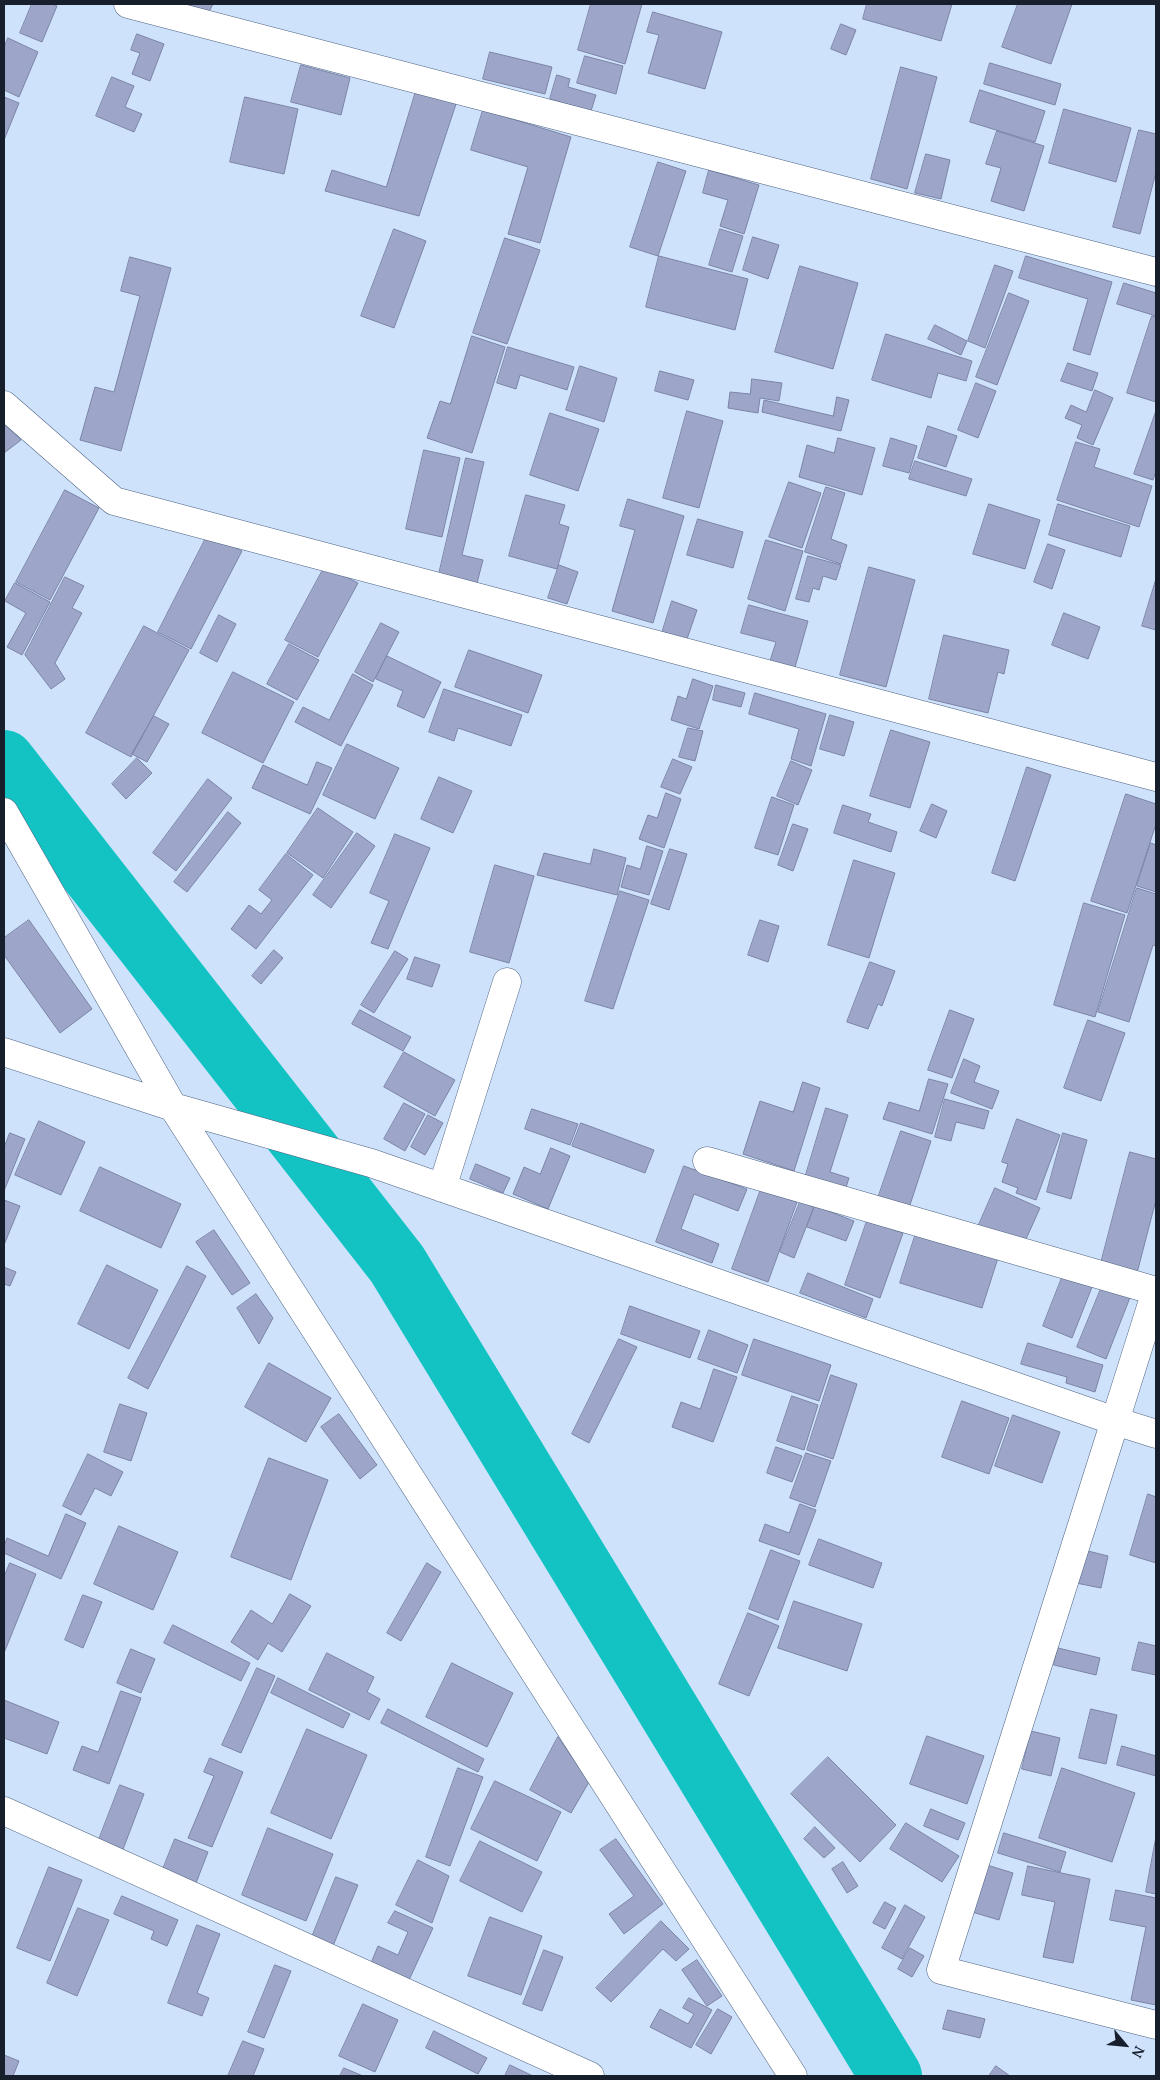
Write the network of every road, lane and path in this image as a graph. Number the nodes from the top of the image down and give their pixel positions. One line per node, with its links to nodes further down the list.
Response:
1 (128, 4): 2 (street)
2 (1156, 272)
3 (4, 405): 4 (street)
4 (1156, 777)
5 (4, 812): 8 (street)
6 (507, 982): 10 (street)
7 (4, 1052): 8 (street)
8 (173, 1107): 10 (street); 16 (street)
9 (707, 1162): 11 (street)
10 (442, 1188): 11 (street)
11 (1115, 1421): 12 (street); 14 (street)
12 (1156, 1434)
13 (4, 1811): 15 (street)
14 (1156, 2025)
15 (590, 2076)
16 (793, 2076)

